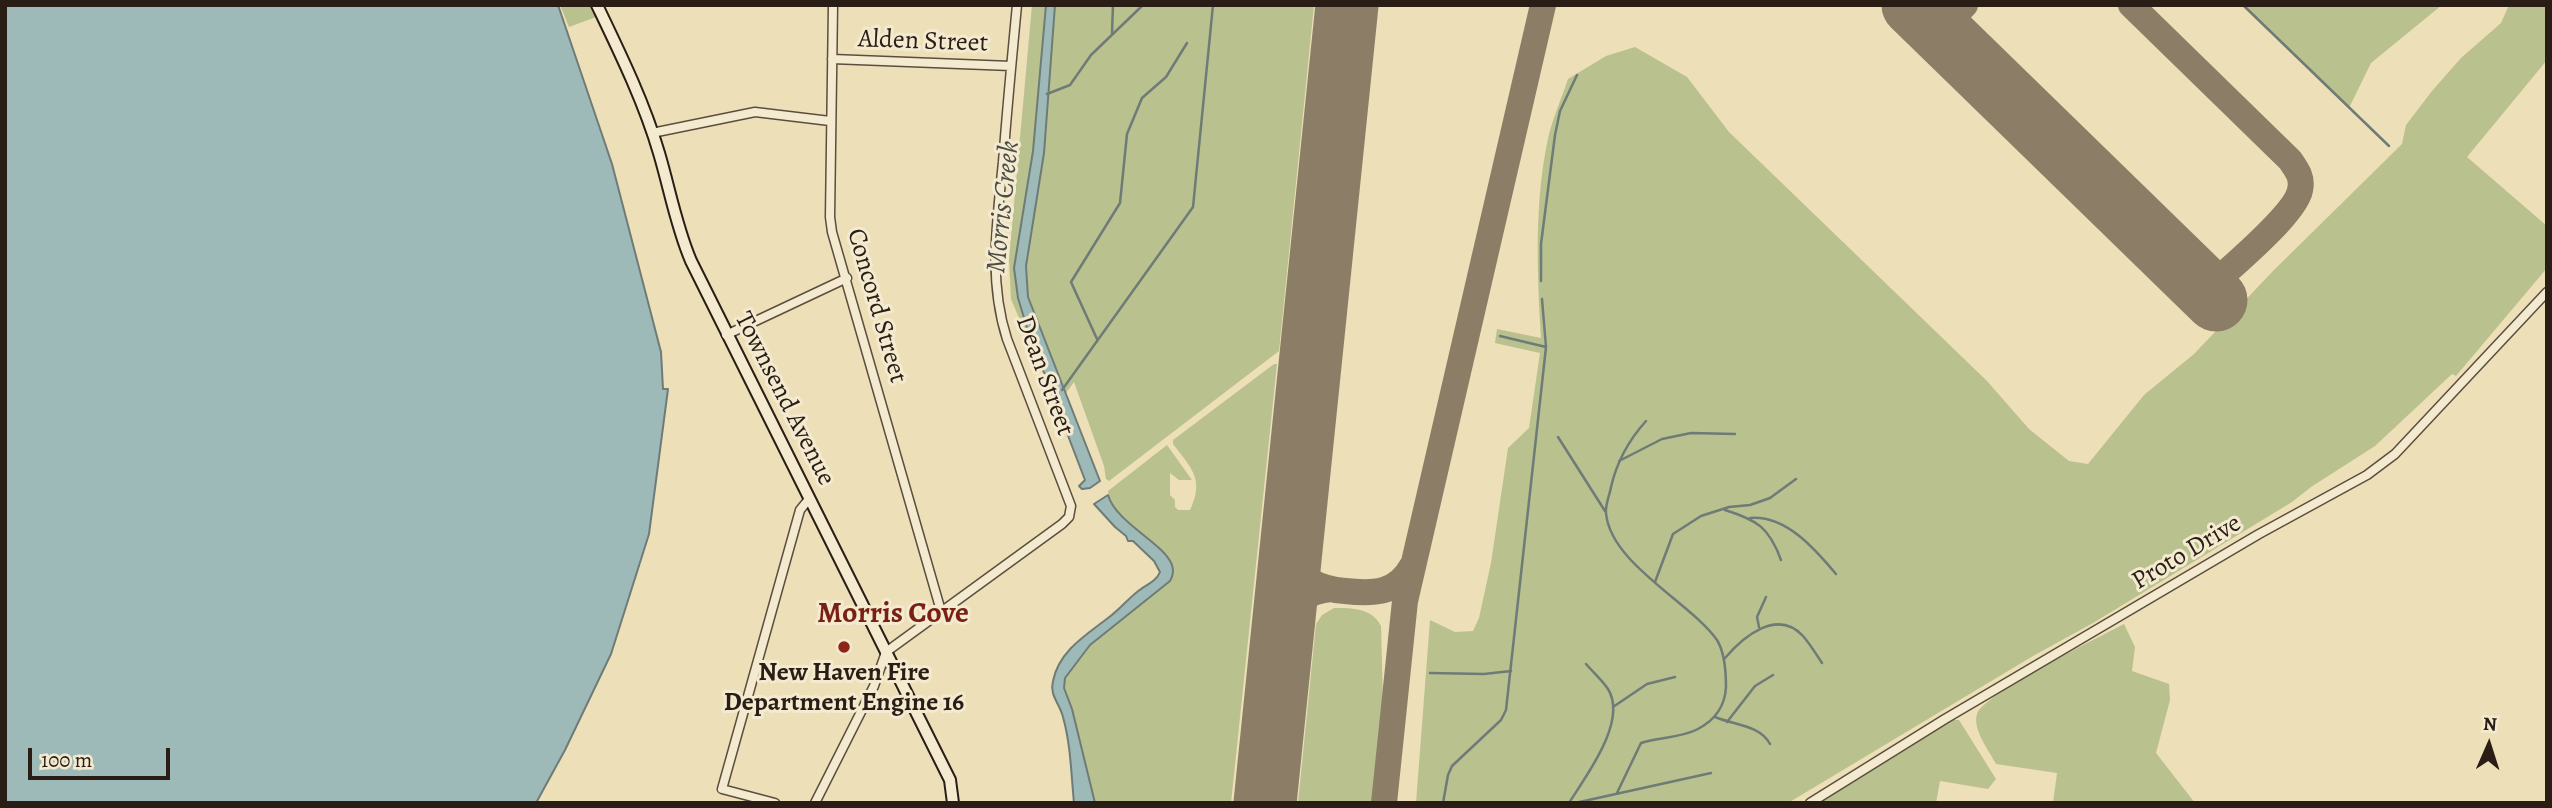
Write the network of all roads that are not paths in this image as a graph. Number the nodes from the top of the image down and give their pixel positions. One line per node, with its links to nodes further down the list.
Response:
1 (597, 5): 7 (main road, Townsend Avenue)
2 (834, 5): 4 (street, Concord Street)
3 (1017, 5): 5 (street, Dean Street)
4 (832, 59): 5 (street, Alden Street); 6 (street, Concord Street)
5 (1012, 66): 12 (street, Dean Street)
6 (830, 121): 7 (street); 8 (street, Concord Street)
7 (652, 133): 10 (main road, Townsend Avenue)
8 (846, 278): 10 (street); 12 (street, Concord Street)
9 (2547, 292): 17 (street, Proto Drive)
10 (726, 335): 11 (main road, Townsend Avenue)
11 (808, 499): 13 (main road, Townsend Avenue); 14 (street)
12 (940, 611): 13 (street)
13 (886, 652): 15 (street); 16 (main road, Townsend Avenue)
14 (775, 803)
15 (815, 803)
16 (953, 803)
17 (1810, 803)

